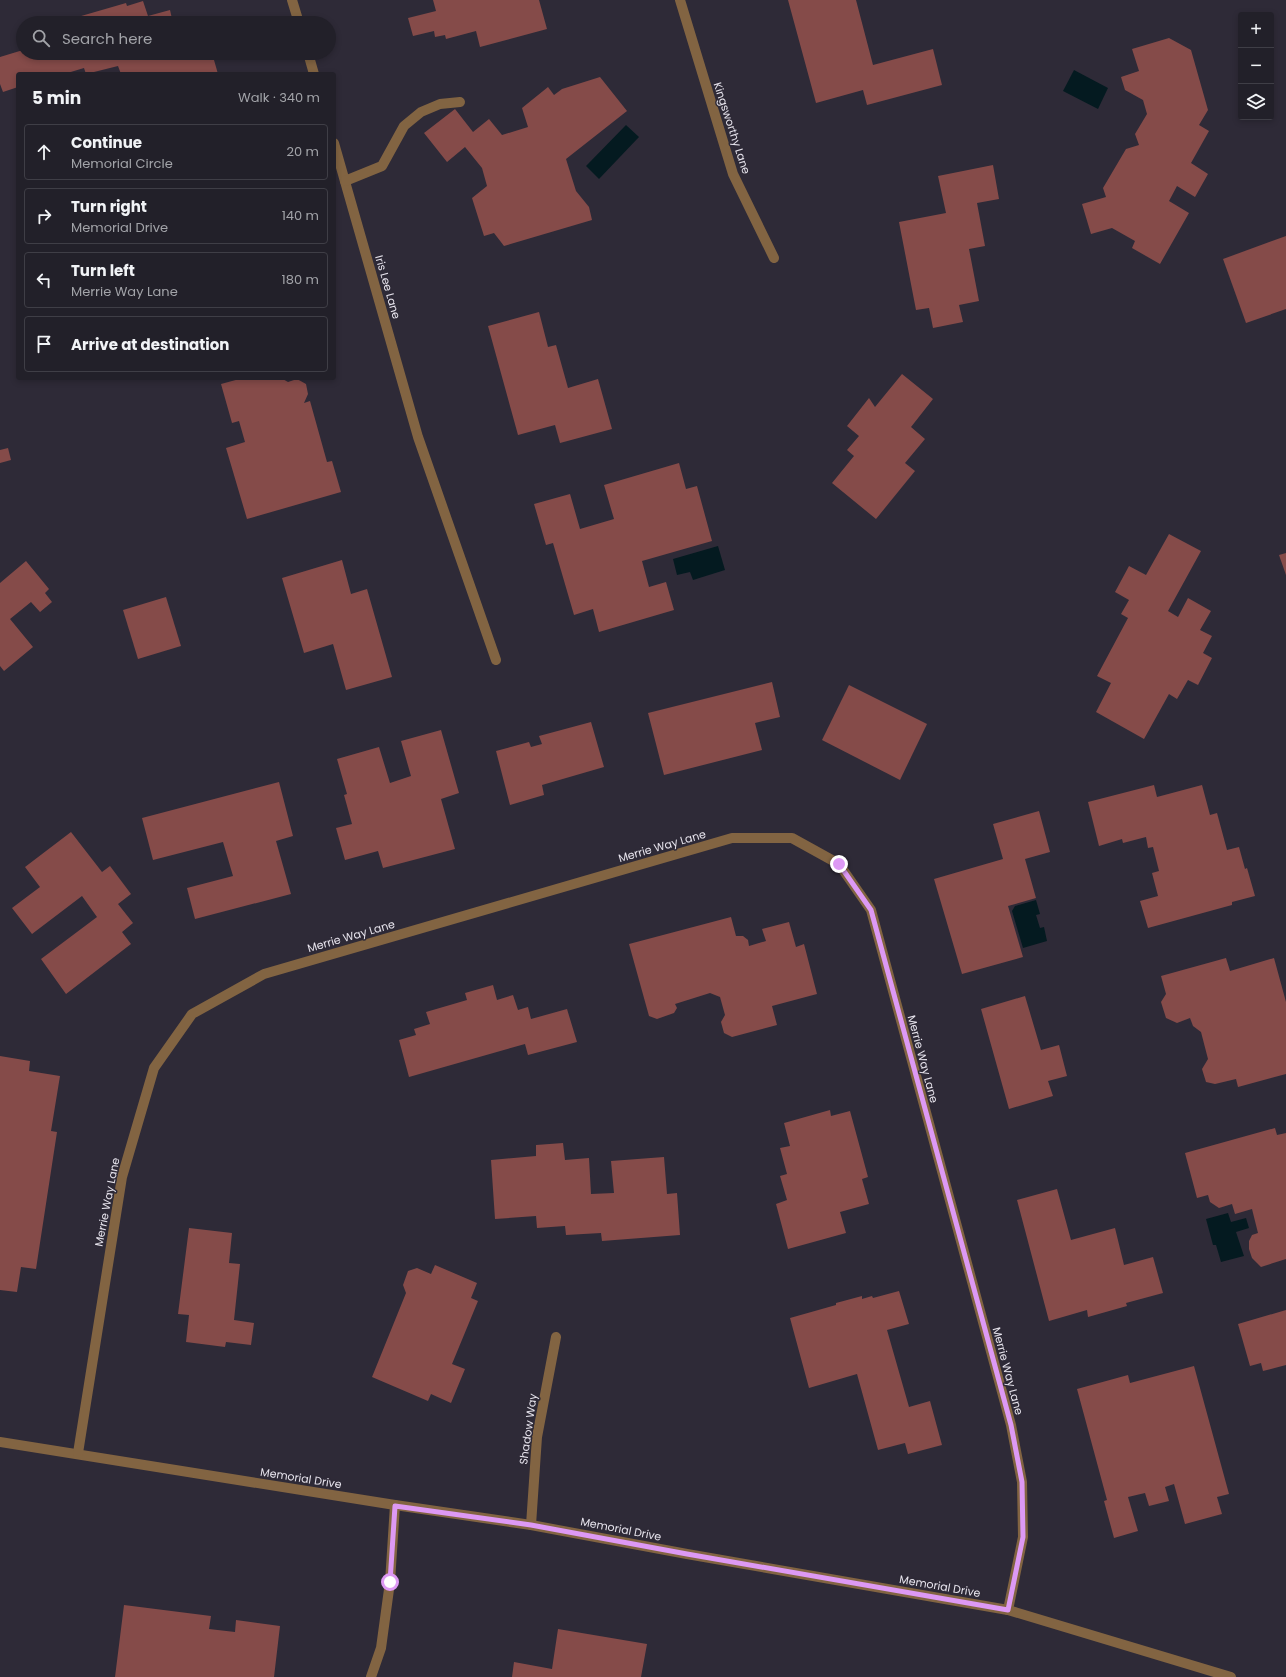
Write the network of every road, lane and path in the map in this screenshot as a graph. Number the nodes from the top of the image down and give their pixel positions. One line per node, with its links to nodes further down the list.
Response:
1 (292, 0): 3 (street)
2 (680, 0): 9 (street, Kingsworthy Lane)
3 (297, 16)
4 (310, 60): 5 (street)
5 (313, 72)
6 (460, 102): 8 (street)
7 (336, 150): 8 (street, Iris Lee Lane)
8 (345, 181): 10 (street, Iris Lee Lane)
9 (774, 258)
10 (496, 660)
11 (556, 1337): 15 (street, Shadow Way)
12 (0, 1442): 13 (street, Memorial Drive)
13 (78, 1453): 14 (street, Memorial Drive); 16 (street, Merrie Way Lane)
14 (395, 1506): 15 (street, Memorial Drive); 17 (street)
15 (531, 1525): 16 (street, Memorial Drive)
16 (1008, 1610): 18 (street, Memorial Drive)
17 (371, 1677)
18 (1231, 1677)

